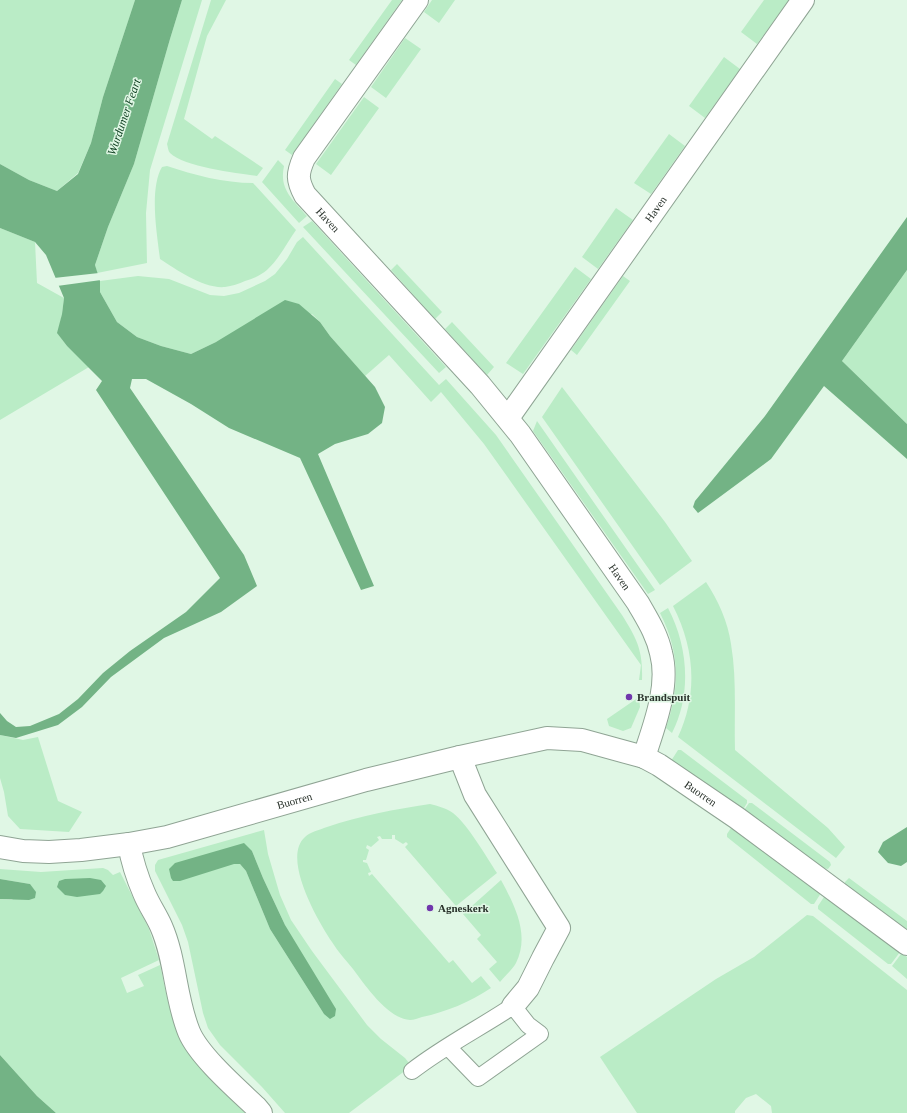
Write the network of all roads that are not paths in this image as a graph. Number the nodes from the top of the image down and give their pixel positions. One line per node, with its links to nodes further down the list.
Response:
1 (416, 0): 3 (street, Haven)
2 (803, 0): 3 (street, Haven)
3 (508, 418): 5 (street, Haven)
4 (460, 757): 5 (street, Buorren); 6 (street, Buorren); 9 (street)
5 (644, 758): 8 (street, Buorren)
6 (128, 844): 7 (street, Buorren); 12 (street)
7 (0, 848)
8 (907, 944)
9 (513, 1006): 10 (lane); 10 (lane)
10 (448, 1047): 11 (lane)
11 (412, 1071)
12 (261, 1113)

